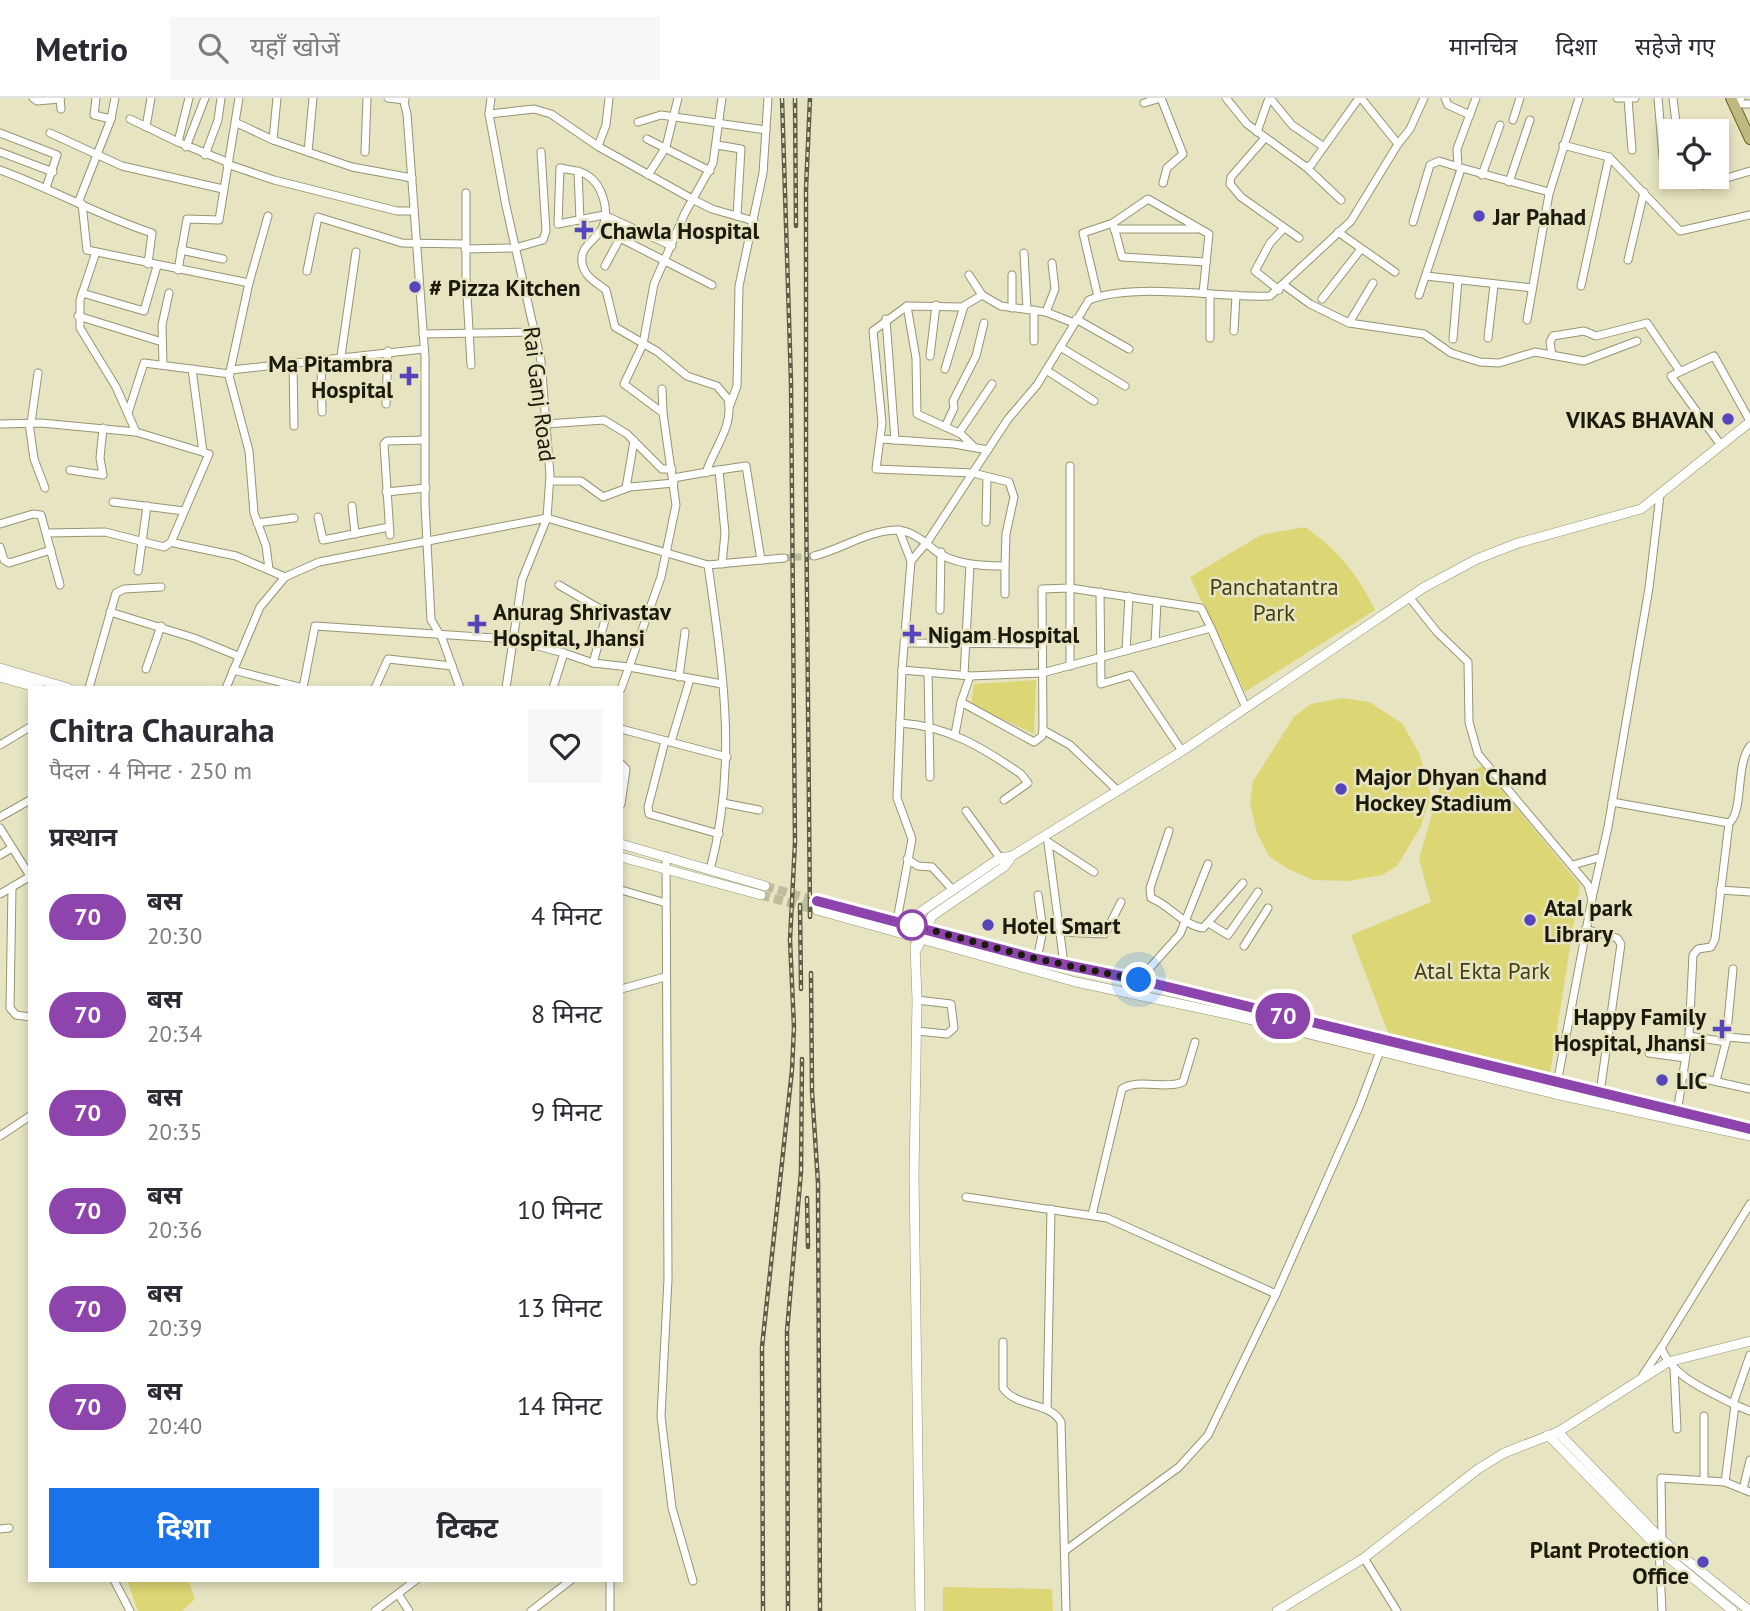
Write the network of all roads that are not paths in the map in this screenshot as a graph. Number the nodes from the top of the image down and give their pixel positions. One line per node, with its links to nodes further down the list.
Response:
1 (33, 98): 31 (street)
2 (96, 98): 40 (street)
3 (115, 98): 40 (street)
4 (151, 98): 51 (street)
5 (189, 98): 60 (street)
6 (205, 98): 65 (street)
7 (221, 98): 74 (street)
8 (239, 98): 48 (street)
9 (276, 98): 59 (street)
10 (313, 98): 70 (street)
11 (367, 98): 71 (street)
12 (388, 98): 32 (street)
13 (491, 98): 37 (street, Rai Ganj Road)
14 (609, 98): 64 (street)
15 (678, 98): 39 (street)
16 (722, 98): 49 (street)
17 (768, 98): 52 (street)
18 (1161, 98): 35 (street); 89 (street)
19 (1226, 98): 53 (street)
20 (1270, 98): 53 (street); 67 (street)
21 (1360, 98): 61 (street); 67 (street)
22 (1424, 98): 61 (street)
23 (1445, 98): 38 (street)
24 (1476, 98): 38 (street)
25 (1520, 98): 44 (street)
26 (1580, 98): 63 (street)
27 (1618, 98): 33 (street)
28 (1635, 98): 33 (street)
29 (1658, 98): 42 (street)
30 (1673, 98): 43 (street)
31 (60, 99): 36 (street)
32 (404, 99): 87 (street)
33 (1628, 99): 68 (street)
34 (1740, 100): 46 (main road); 58 (main road)
35 (1144, 103)
36 (61, 109)
37 (489, 114): 64 (street); 114 (street, Rai Ganj Road)
38 (1470, 115): 78 (street)
39 (673, 117): 47 (street); 49 (street); 66 (street)
40 (111, 119): 73 (street)
41 (130, 119): 51 (street)
42 (1660, 119)
43 (1676, 119)
44 (1513, 120)
45 (1530, 120): 88 (street)
46 (1750, 121)
47 (638, 122)
48 (237, 123): 59 (street); 76 (street)
49 (719, 124): 52 (street); 62 (street)
50 (1500, 125): 85 (street)
51 (146, 127): 60 (street)
52 (766, 130): 104 (street)
53 (1257, 132): 56 (street)
54 (0, 133): 83 (street)
55 (50, 133): 73 (street)
56 (1265, 138): 77 (street); 107 (street)
57 (647, 139): 66 (street)
58 (1750, 139)
59 (272, 140): 70 (street)
60 (178, 142): 65 (street)
61 (1398, 144): 109 (street)
62 (717, 145): 81 (street); 102 (street)
63 (1563, 145): 75 (street); 92 (street)
64 (598, 146): 84 (street)
65 (186, 147): 74 (street)
66 (666, 147): 81 (street); 84 (street)
67 (1324, 147): 77 (street)
68 (1632, 150)
69 (0, 152): 83 (street)
70 (308, 152): 87 (street)
71 (365, 152)
72 (541, 152): 114 (street)
73 (97, 155): 91 (street); 97 (street)
74 (205, 155): 76 (street)
75 (1609, 156): 93 (street); 139 (street)
76 (227, 163): 91 (street); 98 (street)
77 (1306, 167): 96 (street)
78 (1459, 168): 85 (street); 105 (street); 133 (street)
79 (0, 170): 90 (street)
80 (578, 171): 99 (street); 103 (street); 103 (street)
81 (710, 171): 95 (street)
82 (1750, 171): 86 (street)
83 (53, 172): 90 (street)
84 (648, 175): 95 (street)
85 (1482, 175): 88 (street)
86 (1729, 177)
87 (412, 178): 98 (street)
88 (1509, 182): 92 (street)
89 (1163, 183)
90 (46, 188): 97 (street)
91 (223, 189): 116 (street)
92 (1549, 192): 141 (street)
93 (1644, 192): 100 (street); 122 (street)
94 (466, 193): 113 (street)
95 (694, 200): 102 (street); 112 (street)
96 (1341, 200)
97 (80, 204): 117 (street); 125 (street)
98 (414, 211): 111 (street)
99 (604, 215): 103 (street); 112 (street); 172 (street)
100 (1750, 215)
101 (268, 216): 135 (street)
102 (737, 216): 104 (street)
103 (580, 220)
104 (754, 221): 195 (street)
105 (1413, 222)
106 (1114, 226): 108 (street); 108 (street); 123 (street); 148 (street)
107 (1284, 228): 110 (street); 140 (street)
108 (1197, 229): 123 (street)
109 (1338, 232): 115 (street); 140 (street)
110 (1299, 238)
111 (417, 244): 113 (street); 129 (street); 164 (street)
112 (672, 246): 121 (street)
113 (465, 247): 114 (street); 165 (street)
114 (515, 248): 163 (street, Rai Ganj Road)
115 (1361, 248): 130 (street); 149 (street)
116 (181, 250): 120 (street); 128 (street)
117 (96, 252): 125 (street); 142 (street)
118 (356, 252): 178 (street)
119 (1024, 253): 154 (street)
120 (223, 258)
121 (666, 260): 127 (street); 137 (street); 172 (street)
122 (1628, 260)
123 (1206, 262): 144 (street)
124 (1052, 263): 155 (street)
125 (148, 264): 126 (street)
126 (157, 266): 128 (street); 142 (street)
127 (605, 266)
128 (178, 270): 135 (street)
129 (307, 271)
130 (1395, 272)
131 (969, 275): 145 (street)
132 (1012, 275): 153 (street)
133 (1426, 276): 134 (street); 147 (street)
134 (1458, 280): 138 (street); 168 (street)
135 (248, 283): 188 (street)
136 (1373, 283): 161 (street)
137 (712, 285)
138 (1494, 285): 141 (street); 167 (street)
139 (1581, 286)
140 (1282, 288): 146 (street); 161 (street)
141 (1532, 288): 158 (street)
142 (82, 293): 156 (street)
143 (169, 293): 171 (street)
144 (1206, 294): 146 (street); 148 (street); 166 (street)
145 (982, 295): 152 (street); 153 (street)
146 (1236, 295): 162 (street)
147 (1419, 295)
148 (1098, 297): 159 (street)
149 (1321, 299)
150 (936, 305): 151 (street); 152 (street); 179 (street)
151 (907, 306): 157 (street); 204 (street)
152 (964, 306): 185 (street)
153 (1012, 307): 154 (street)
154 (1030, 310): 155 (street); 169 (street)
155 (1046, 312): 159 (street)
156 (78, 316): 171 (street); 197 (street)
157 (886, 319): 208 (street); 210 (street)
158 (1527, 320)
159 (1075, 321): 173 (street); 175 (street)
160 (984, 323): 204 (street)
161 (1349, 323): 177 (street)
162 (1234, 331)
163 (534, 332): 165 (street); 202 (street, Rai Ganj Road)
164 (423, 334): 165 (street); 174 (street)
165 (469, 334): 183 (street)
166 (1210, 338)
167 (1488, 338)
168 (1453, 339)
169 (1034, 341)
170 (1637, 341): 177 (street)
171 (162, 342): 182 (street)
172 (643, 344): 195 (street); 198 (street)
173 (1060, 347): 186 (street); 191 (street)
174 (425, 349): 176 (street); 209 (street)
175 (1129, 349)
176 (388, 351): 178 (street); 194 (street)
177 (1552, 355): 187 (street)
178 (341, 356): 180 (street)
179 (930, 356)
180 (321, 359): 181 (street); 196 (street)
181 (293, 362): 188 (street); 203 (street)
182 (163, 365): 184 (street); 197 (street)
183 (471, 365)
184 (192, 369): 188 (street); 215 (street)
185 (945, 369)
186 (1046, 370): 193 (street); 214 (street)
187 (1679, 370): 199 (street); 212 (street)
188 (230, 372): 237 (street)
189 (37, 373): 200 (street)
190 (992, 384): 207 (street)
191 (1125, 386)
192 (662, 389): 198 (street)
193 (1094, 401)
194 (386, 404)
195 (729, 406): 219 (street)
196 (322, 412)
197 (127, 413): 206 (street)
198 (663, 413): 221 (street)
199 (1750, 421): 212 (street)
200 (30, 423): 201 (street); 205 (street); 224 (street)
201 (0, 424)
202 (546, 424): 211 (street); 223 (street, Rai Ganj Road)
203 (294, 426)
204 (945, 427): 207 (street)
205 (103, 428): 206 (street); 217 (street)
206 (136, 432): 215 (street)
207 (959, 433): 213 (street)
208 (881, 439): 210 (street); 220 (street)
209 (425, 440): 225 (street); 227 (street)
210 (895, 440): 213 (street)
211 (634, 442): 221 (street); 226 (street)
212 (1720, 444): 228 (street)
213 (974, 447): 214 (street)
214 (988, 450): 220 (street)
215 (203, 452): 232 (street)
216 (1070, 466): 264 (street)
217 (70, 470)
218 (719, 470): 219 (street); 252 (street); 254 (street)
219 (706, 472): 221 (street)
220 (973, 473): 222 (street); 244 (street)
221 (673, 477): 226 (street); 249 (street)
222 (987, 477): 236 (street); 257 (street)
223 (550, 481): 226 (street); 235 (street, Rai Ganj Road)
224 (45, 488)
225 (426, 488): 227 (street); 242 (street)
226 (626, 488)
227 (386, 492): 241 (street)
228 (1660, 495): 268 (street); 332 (street)
229 (113, 502): 230 (street)
230 (147, 506): 232 (street); 245 (street)
231 (352, 506): 241 (street)
232 (184, 511): 243 (street)
233 (318, 517): 241 (street)
234 (294, 518): 237 (street)
235 (547, 518): 242 (street); 249 (street); 276 (street, Rai Ganj Road)
236 (986, 522)
237 (257, 523): 258 (street)
238 (0, 524): 240 (street)
239 (899, 530): 244 (street); 250 (street); 253 (street)
240 (47, 533): 245 (street); 247 (street)
241 (355, 534)
242 (427, 540): 260 (street); 275 (street)
243 (173, 541): 245 (street); 258 (street)
244 (928, 541): 248 (street); 253 (street)
245 (142, 543): 259 (street)
246 (0, 547): 247 (street)
247 (51, 550): 261 (street)
248 (942, 552): 256 (street); 270 (street)
249 (666, 555): 255 (street); 288 (street)
250 (814, 556)
251 (784, 558): 252 (street)
252 (761, 560): 254 (street)
253 (911, 561): 277 (street)
254 (722, 564): 255 (street)
255 (708, 565): 300 (street)
256 (970, 565): 257 (street); 280 (street)
257 (1005, 566): 266 (street)
258 (270, 569): 260 (street)
259 (138, 571)
260 (285, 578): 283 (street)
261 (60, 585)
262 (559, 585): 285 (street)
263 (161, 587): 271 (street)
264 (1070, 588): 265 (street); 279 (street); 287 (street)
265 (1100, 592): 267 (street); 284 (street)
266 (1005, 594)
267 (1129, 596): 269 (street); 281 (street)
268 (1409, 597): 314 (street); 351 (street)
269 (1157, 601): 273 (street); 278 (street)
270 (940, 610)
271 (110, 612): 272 (street); 303 (street)
272 (161, 626): 283 (street); 290 (street)
273 (1211, 628): 278 (street); 314 (street)
274 (685, 632): 298 (street)
275 (439, 633): 276 (street); 286 (street); 306 (street)
276 (511, 639): 282 (street); 310 (street, Rai Ganj Road)
277 (904, 643): 280 (street); 292 (street)
278 (1155, 643): 281 (street)
279 (1042, 645): 280 (street); 294 (street)
280 (965, 646): 295 (street)
281 (1126, 650): 284 (street)
282 (564, 653): 285 (street); 311 (street)
283 (238, 656): 291 (street)
284 (1098, 658): 287 (street); 324 (street)
285 (593, 663): 288 (street)
286 (452, 666): 297 (street); 307 (street)
287 (1070, 666): 294 (street)
288 (629, 667): 298 (street); 312 (street)
289 (0, 668): 302 (street)
290 (146, 668)
291 (233, 670): 304 (street); 305 (street)
292 (902, 670): 293 (street); 315 (street)
293 (928, 672): 295 (street); 316 (street)
294 (1042, 673): 295 (street); 319 (street)
295 (967, 675): 313 (street)
296 (0, 677): 301 (street)
297 (456, 677): 308 (street); 309 (street)
298 (679, 677): 299 (street)
299 (690, 679): 300 (street); 321 (street)
300 (722, 684): 325 (street)
301 (32, 686)
302 (61, 686)
303 (90, 686)
304 (227, 686)
305 (295, 686)
306 (303, 686)
307 (376, 686)
308 (453, 686)
309 (459, 686)
310 (506, 686)
311 (554, 686)
312 (622, 686)
313 (961, 702): 319 (street); 320 (street)
314 (1246, 708): 324 (street)
315 (900, 723): 316 (street); 348 (street)
316 (928, 725): 320 (street); 327 (street)
317 (28, 728): 322 (street)
318 (623, 730): 321 (street)
319 (1043, 730): 329 (street)
320 (955, 734): 330 (street)
321 (668, 741): 325 (street); 340 (street)
322 (0, 746)
323 (1750, 746): 337 (street)
324 (1182, 751): 329 (street)
325 (727, 757): 333 (street)
326 (623, 766): 328 (street)
327 (930, 777)
328 (623, 790)
329 (1117, 790): 341 (street)
330 (1004, 800)
331 (28, 801): 336 (street)
332 (1612, 802): 337 (street); 347 (street)
333 (723, 803): 334 (street); 340 (street)
334 (759, 810)
335 (966, 811): 349 (street)
336 (0, 817)
337 (1729, 823): 360 (street)
338 (0, 828): 343 (street)
339 (1169, 831): 372 (street)
340 (719, 834): 353 (street)
341 (1046, 839): 349 (street); 354 (street); 378 (street)
342 (623, 845): 345 (street)
343 (12, 848): 344 (street); 355 (street)
344 (0, 855)
345 (666, 856): 352 (street); 353 (street)
346 (623, 857): 352 (street)
347 (1601, 857): 351 (street); 366 (street)
348 (907, 859): 359 (street); 371 (street)
349 (1003, 862): 359 (street); 376 (street)
350 (1208, 864): 372 (street)
351 (1573, 865): 366 (street)
352 (666, 867): 353 (street); 368 (street)
353 (710, 870)
354 (1094, 872)
355 (28, 874)
356 (28, 878): 358 (street)
357 (1243, 883): 374 (street)
358 (12, 887): 364 (street); 387 (street)
359 (952, 889): 375 (street)
360 (1720, 890): 363 (street); 395 (street)
361 (623, 891): 368 (street)
362 (1258, 892): 370 (street)
363 (1750, 892)
364 (0, 894)
365 (1038, 895): 383 (street)
366 (1592, 899): 377 (street)
367 (1121, 902): 378 (street)
368 (666, 903): 386 (street)
369 (1268, 908): 373 (street)
370 (1244, 912): 373 (street); 374 (street)
371 (897, 920): 375 (street); 379 (street)
372 (1185, 922): 374 (street); 388 (street)
373 (1259, 923): 381 (street)
374 (1210, 924)
375 (913, 926): 376 (street); 379 (street)
376 (925, 929): 380 (street); 383 (street)
377 (1585, 929): 405 (street); 407 (street)
378 (1060, 932): 384 (street)
379 (912, 937): 380 (street); 382 (street)
380 (923, 940): 382 (street); 396 (street)
381 (1244, 946)
382 (917, 950): 391 (street)
383 (1037, 959): 384 (street)
384 (1064, 964): 388 (street)
385 (1733, 969): 398 (street)
386 (665, 977): 390 (street); 441 (street)
387 (10, 980): 389 (street); 392 (street)
388 (1139, 980): 393 (street)
389 (0, 983)
390 (623, 988)
391 (917, 1000): 394 (street); 394 (street)
392 (28, 1016)
393 (1328, 1028): 396 (street); 405 (street)
394 (917, 1031): 452 (street)
395 (1689, 1036): 398 (street); 402 (street)
396 (1325, 1039): 400 (street)
397 (1750, 1039): 398 (street)
398 (1726, 1040): 404 (street)
399 (1195, 1042): 417 (street)
400 (1380, 1051): 408 (street); 418 (street)
401 (1648, 1053): 402 (street)
402 (1685, 1058): 403 (street)
403 (1682, 1074): 404 (street); 410 (street)
404 (1716, 1081): 406 (street)
405 (1557, 1082): 407 (street); 408 (street)
406 (1750, 1089)
407 (1600, 1093): 410 (street)
408 (1555, 1094): 410 (street)
409 (28, 1117): 412 (street)
410 (1677, 1117): 411 (street); 413 (street)
411 (1750, 1129)
412 (0, 1136)
413 (1750, 1136)
414 (966, 1197): 416 (street)
415 (1750, 1204): 421 (street)
416 (1051, 1209): 417 (street); 426 (street)
417 (1092, 1215): 418 (street)
418 (1276, 1294): 439 (street)
419 (1750, 1341): 423 (street)
420 (1003, 1342): 426 (street)
421 (1661, 1348): 423 (street); 424 (street)
422 (1750, 1355): 425 (street)
423 (1671, 1365): 424 (street); 425 (street); 429 (street)
424 (1643, 1376): 430 (street)
425 (1734, 1404): 427 (street); 434 (street)
426 (1047, 1409): 439 (street)
427 (1750, 1411)
428 (1704, 1416): 433 (street)
429 (1677, 1429)
430 (1558, 1432): 431 (street); 438 (street)
431 (1548, 1436): 438 (street); 440 (street)
432 (1750, 1460): 435 (street)
433 (1704, 1480): 434 (street); 438 (street)
434 (1725, 1482): 435 (street)
435 (1747, 1490)
436 (9, 1528): 437 (street)
437 (0, 1529)
438 (1660, 1544): 456 (street); 457 (street); 458 (street)
439 (1066, 1550): 453 (street)
440 (1364, 1558): 454 (street); 455 (street)
441 (693, 1581)
442 (115, 1582): 447 (street)
443 (413, 1582): 446 (street)
444 (567, 1582): 450 (street)
445 (610, 1582): 451 (street)
446 (398, 1594): 448 (street); 449 (street)
447 (130, 1611)
448 (375, 1611)
449 (409, 1611)
450 (531, 1611)
451 (610, 1611)
452 (920, 1611)
453 (1066, 1611)
454 (1277, 1611)
455 (1397, 1611)
456 (1662, 1611)
457 (1733, 1611)
458 (1750, 1611)

